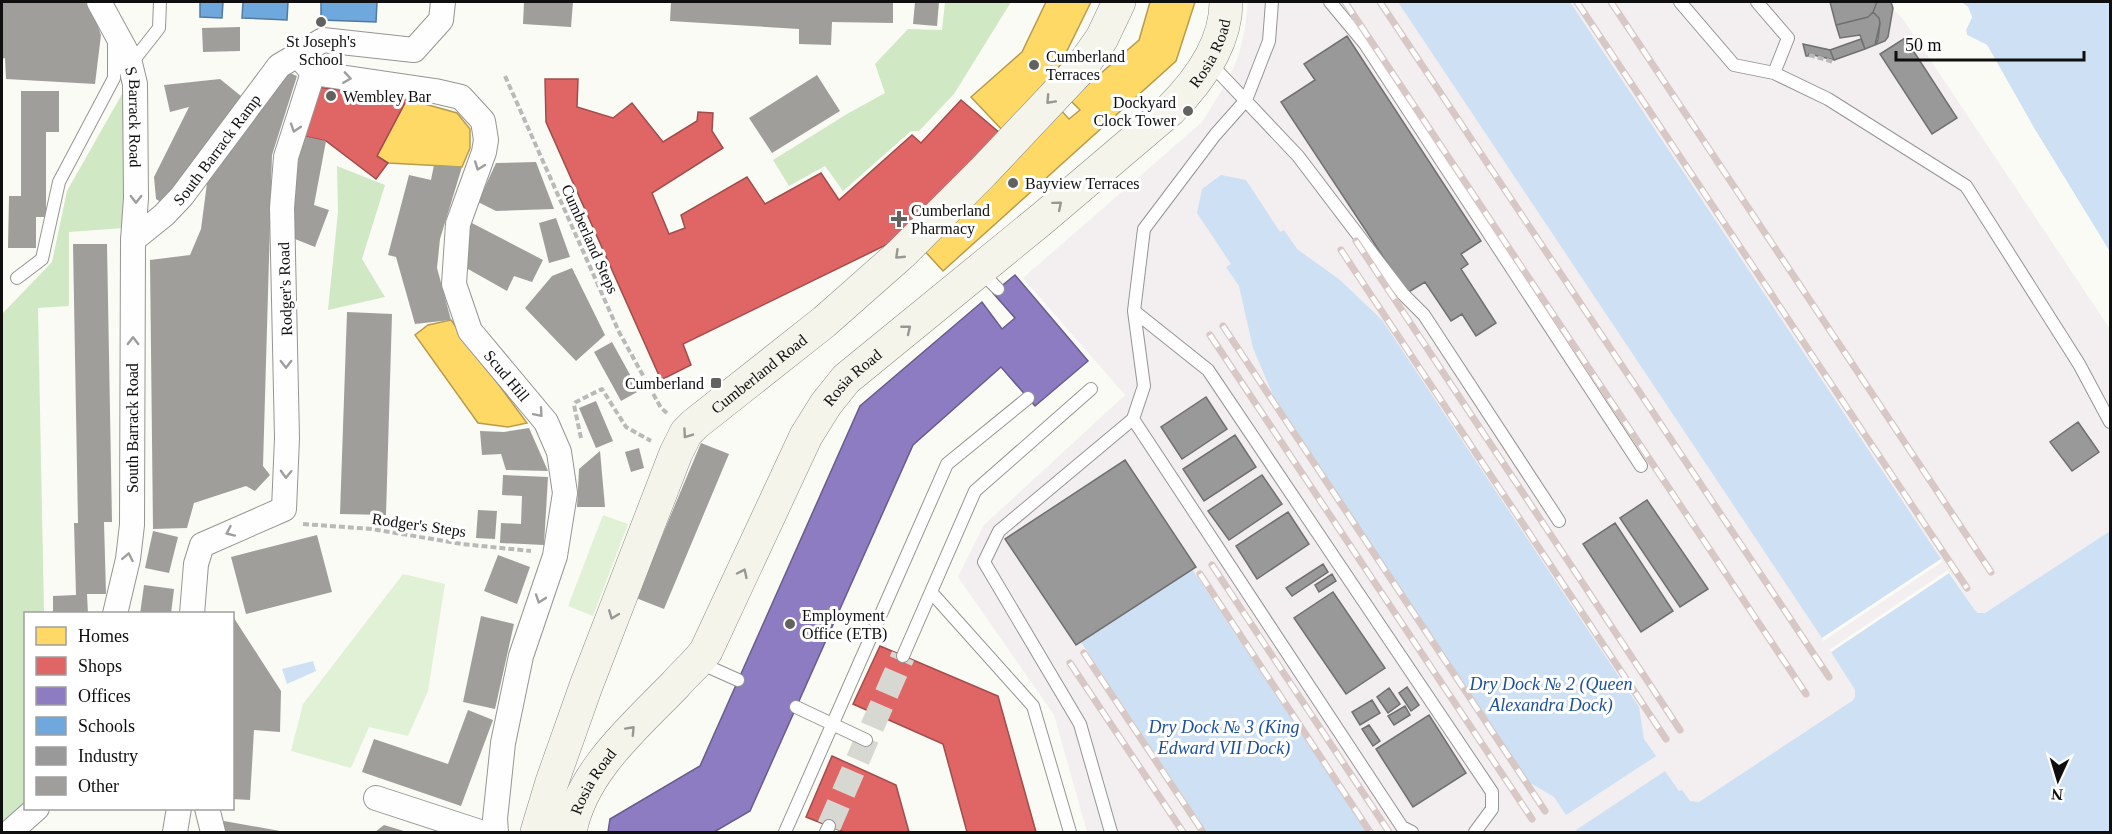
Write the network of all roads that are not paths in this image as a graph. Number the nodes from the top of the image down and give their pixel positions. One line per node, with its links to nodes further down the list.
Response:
1 (99, 2): 10 (street, S Barrack Road)
2 (160, 2): 13 (lane)
3 (443, 2): 11 (street, South Barrack Ramp)
4 (1119, 2): 44 (main road, Cumberland Road, one-way to 44)
5 (1226, 2): 12 (main road, Rosia Road)
6 (1272, 2): 16 (lane)
7 (1330, 2): 24 (lane)
8 (1680, 2): 15 (lane)
9 (1757, 2): 15 (lane)
10 (114, 31): 13 (street, S Barrack Road); 18 (lane)
11 (297, 54): 14 (street); 17 (street, South Barrack Ramp)
12 (1209, 61): 16 (lane); 30 (main road, Rosia Road, one-way to 12)
13 (130, 65): 17 (street, S Barrack Road, one-way to 17)
14 (313, 73): 28 (street, Rodger's Road, one-way to 28); 43 (street, Scud Hill, one-way to 43)
15 (1774, 73): 23 (lane)
16 (1246, 100): 19 (lane); 25 (lane)
17 (133, 240): 27 (street, South Barrack Road, one-way to 17)
18 (17, 278)
19 (1134, 311): 22 (lane); 50 (lane)
20 (1091, 390): 26 (lane)
21 (1028, 398): 33 (lane)
22 (1133, 419): 48 (lane); 49 (lane)
23 (2110, 422)
24 (1641, 466)
25 (1559, 521)
26 (931, 592): 29 (lane); 47 (lane)
27 (115, 612)
28 (192, 612)
29 (903, 656)
30 (699, 662): 31 (lane); 45 (main road, Rosia Road, one-way to 30)
31 (738, 680)
32 (796, 707): 33 (lane)
33 (833, 723): 34 (lane); 46 (lane)
34 (866, 740)
35 (376, 798): 42 (street)
36 (35, 810): 39 (street)
37 (179, 810): 40 (street)
38 (208, 810): 41 (street)
39 (10, 832)
40 (175, 832)
41 (213, 832)
42 (480, 832)
43 (496, 832)
44 (537, 832)
45 (570, 832)
46 (785, 832)
47 (1070, 832)
48 (1111, 832)
49 (1412, 832)
50 (1475, 832)

